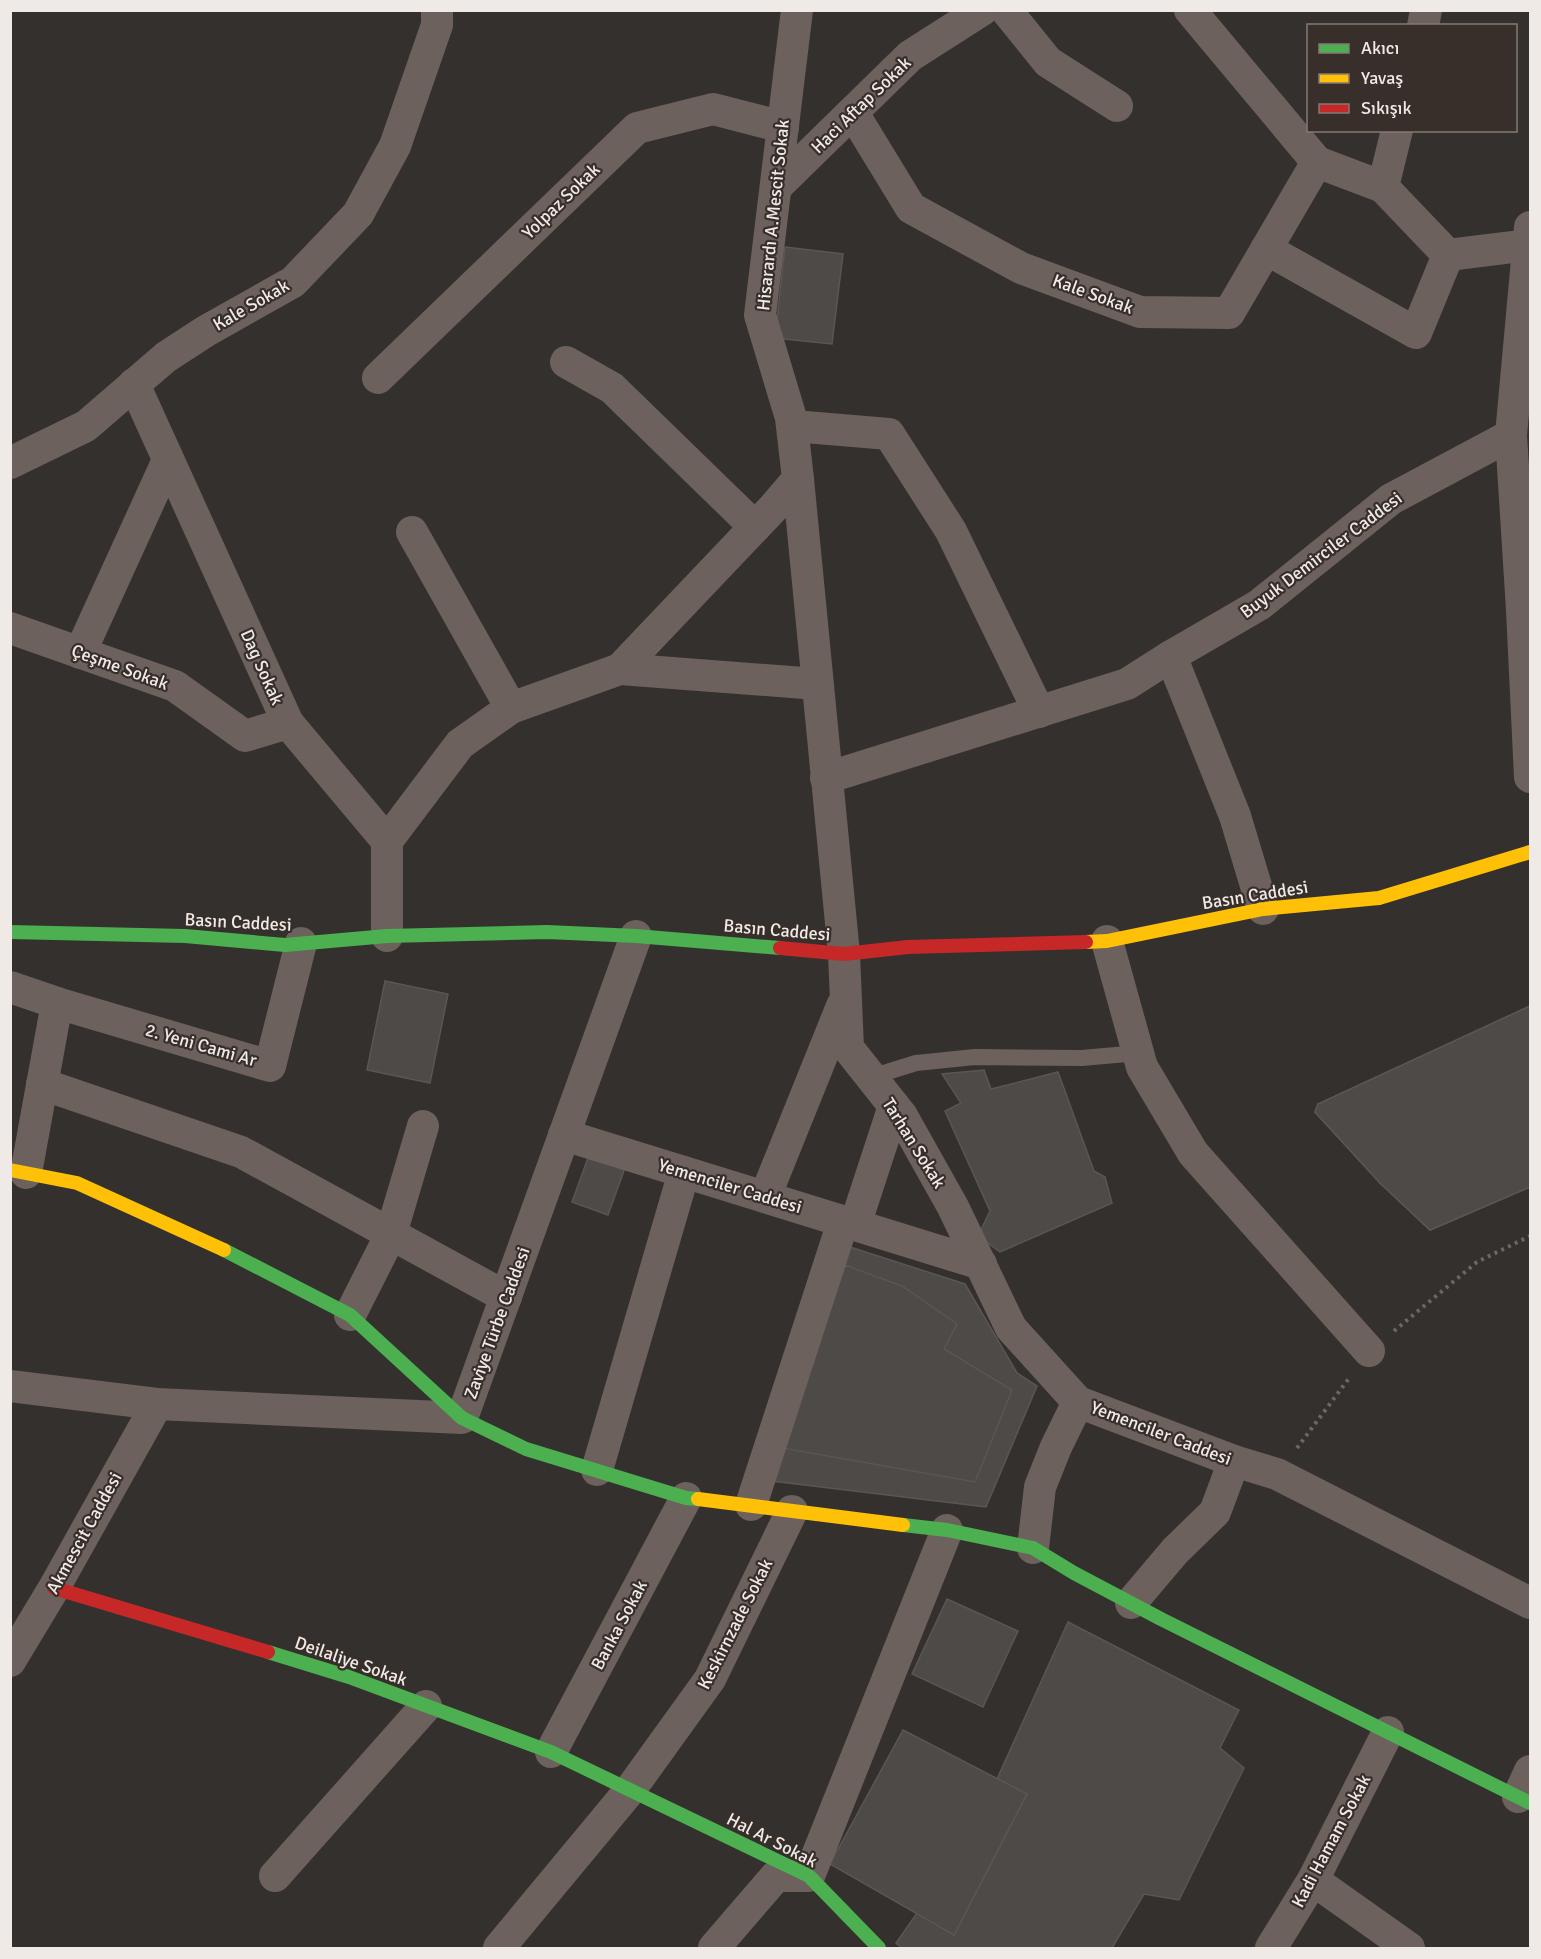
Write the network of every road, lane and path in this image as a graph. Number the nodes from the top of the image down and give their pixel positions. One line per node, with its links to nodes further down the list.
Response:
1 (797, 10): 8 (street, Hisarardı A.Mescit Sokak)
2 (982, 10): 7 (street, Haci Aftap Sokak)
3 (1006, 10): 6 (street)
4 (1190, 10): 10 (street)
5 (439, 15): 19 (street, Kale Sokak)
6 (1117, 106)
7 (853, 113): 11 (street, Haci Aftap Sokak); 15 (street, Kale Sokak)
8 (783, 127): 11 (street, Hisarardı A.Mescit Sokak); 18 (street, Yolpaz Sokak)
9 (1397, 132): 12 (street)
10 (1317, 162): 12 (street); 15 (street, Kale Sokak)
11 (776, 187): 20 (street, Hisarardı A.Mescit Sokak)
12 (1383, 187): 16 (street)
13 (1530, 226): 14 (street)
14 (1530, 245): 16 (street); 21 (street)
15 (1266, 249): 16 (street)
16 (1448, 255)
17 (566, 362): 25 (street)
18 (378, 378)
19 (134, 384): 22 (street, Dag Sokak); 23 (street, Kale Sokak)
20 (793, 426): 24 (street, Hisarardı A.Mescit Sokak); 34 (street)
21 (1511, 435): 27 (street); 30 (street, Buyuk Demirciler Caddesi)
22 (168, 460): 29 (street); 35 (street, Dag Sokak)
23 (12, 465)
24 (798, 479): 25 (street); 32 (street, Hisarardı A.Mescit Sokak)
25 (755, 527): 31 (street)
26 (412, 532): 33 (street)
27 (1526, 609): 36 (street)
28 (10, 628): 29 (street, Çeşme Sokak)
29 (80, 653): 35 (street, Çeşme Sokak)
30 (1171, 656): 34 (street, Buyuk Demirciler Caddesi); 40 (street)
31 (620, 669): 32 (street); 33 (street)
32 (817, 684): 37 (street, Tarhan Sokak)
33 (511, 708): 38 (street)
34 (1039, 712): 37 (street, Buyuk Demirciler Caddesi)
35 (288, 723): 38 (street, Dag Sokak)
36 (1530, 777)
37 (826, 778): 46 (street, Tarhan Sokak)
38 (387, 841): 42 (street)
39 (1530, 852): 40 (street, Basın Caddesi)
40 (1263, 909): 44 (street, Basın Caddesi)
41 (10, 932): 45 (street, Basın Caddesi)
42 (387, 936): 43 (street, Basın Caddesi); 45 (street, Basın Caddesi)
43 (636, 936): 46 (street, Basın Caddesi); 55 (street, Zaviye Türbe Caddesi)
44 (1107, 941): 46 (street, Basın Caddesi); 50 (street)
45 (301, 943): 49 (street, 2. Yeni Cami Ar)
46 (844, 954): 48 (street, Tarhan Sokak)
47 (10, 987): 49 (street, 2. Yeni Cami Ar)
48 (846, 996): 51 (street, Tarhan Sokak); 58 (street)
49 (57, 1003): 52 (street)
50 (1138, 1053): 51 (lane); 64 (street)
51 (871, 1077): 53 (street, Tarhan Sokak)
52 (42, 1084): 56 (street); 60 (street)
53 (894, 1106): 59 (street); 61 (street, Tarhan Sokak)
54 (423, 1126): 60 (street)
55 (564, 1136): 57 (street, Yemenciler Caddesi); 62 (street, Zaviye Türbe Caddesi)
56 (18, 1171): 63 (street)
57 (684, 1172): 58 (street, Yemenciler Caddesi); 70 (street)
58 (765, 1197): 59 (street, Yemenciler Caddesi)
59 (849, 1223): 61 (street, Yemenciler Caddesi); 72 (street)
60 (391, 1234): 62 (street); 63 (street)
61 (981, 1264): 66 (street, Yemenciler Caddesi)
62 (506, 1297): 68 (street, Zaviye Türbe Caddesi)
63 (350, 1315): 68 (street)
64 (1369, 1351)
65 (10, 1386): 67 (street, Zaviye Türbe Caddesi)
66 (1078, 1402): 69 (street, Yemenciler Caddesi); 75 (street)
67 (157, 1404): 68 (street, Zaviye Türbe Caddesi); 76 (street, Akmescit Caddesi)
68 (462, 1418): 70 (street)
69 (1234, 1461): 77 (street); 78 (street, Yemenciler Caddesi)
70 (597, 1470): 71 (street)
71 (686, 1498): 72 (street); 82 (street, Banka Sokak)
72 (751, 1505): 73 (street)
73 (792, 1511): 74 (street); 83 (street, Keskirnzade Sokak)
74 (946, 1530): 75 (street); 86 (street)
75 (1033, 1548): 77 (street)
76 (54, 1588): 79 (street, Akmescit Caddesi); 80 (street, Deilaliye Sokak)
77 (1131, 1603): 81 (street)
78 (1530, 1603)
79 (10, 1661)
80 (426, 1706): 82 (street, Deilaliye Sokak); 85 (street)
81 (1389, 1732): 84 (street); 87 (street, Kadi Hamam Sokak)
82 (551, 1752): 83 (street, Deilaliye Sokak)
83 (630, 1790): 86 (street, Hal Ar Sokak); 88 (street, Keskirnzade Sokak)
84 (1526, 1790)
85 (275, 1876)
86 (809, 1876): 89 (street); 90 (street, Hal Ar Sokak)
87 (1313, 1880): 91 (street, Kadi Hamam Sokak); 92 (street)
88 (499, 1948)
89 (714, 1948)
90 (879, 1948)
91 (1271, 1948)
92 (1409, 1948)

